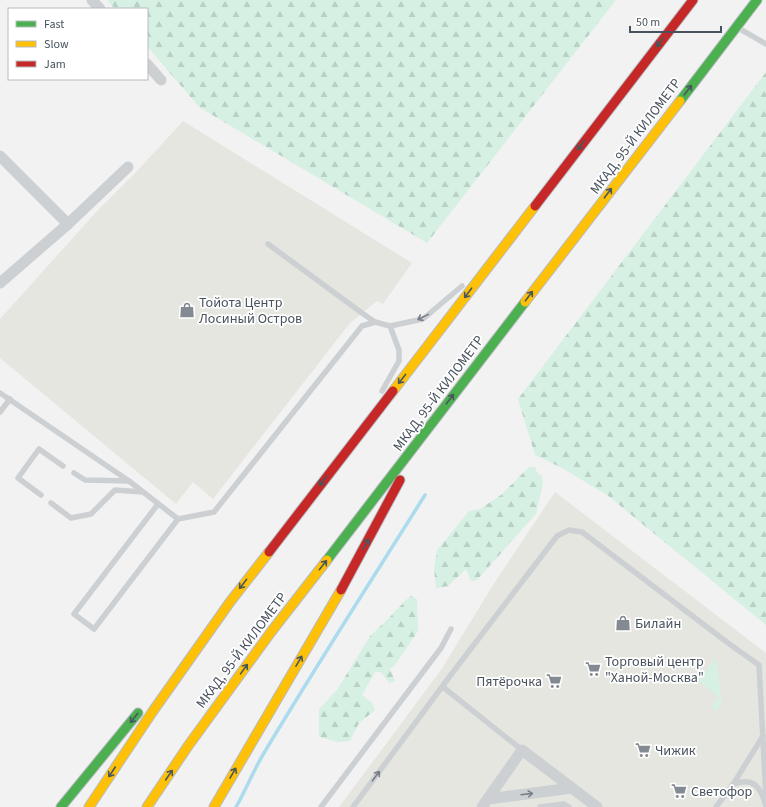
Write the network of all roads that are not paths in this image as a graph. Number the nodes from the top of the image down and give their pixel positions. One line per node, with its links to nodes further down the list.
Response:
1 (92, 0): 4 (street)
2 (693, 0): 13 (highway, one-way to 13)
3 (757, 0): 5 (highway, МКАД, 95-Й КИЛОМЕТР)
4 (99, 8)
5 (736, 27): 6 (lane); 24 (highway, МКАД, 95-Й КИЛОМЕТР, one-way to 5)
6 (766, 44)
7 (148, 65): 8 (street)
8 (161, 80)
9 (0, 156): 11 (street)
10 (128, 167): 11 (street)
11 (68, 224): 15 (street)
12 (268, 244): 17 (lane)
13 (504, 246): 14 (lane); 25 (highway, one-way to 25)
14 (471, 278)
15 (0, 283)
16 (466, 283): 18 (lane, one-way to 18)
17 (376, 322): 18 (lane); 33 (lane)
18 (390, 326): 20 (lane)
19 (0, 393): 21 (lane)
20 (379, 394)
21 (10, 399): 22 (lane); 28 (lane)
22 (0, 412)
23 (368, 414): 25 (lane)
24 (427, 430): 48 (highway, МКАД, 95-Й КИЛОМЕТР, one-way to 24); 49 (highway, one-way to 24)
25 (351, 445): 34 (highway, one-way to 34)
26 (63, 466): 30 (lane)
27 (74, 473): 28 (lane)
28 (129, 481): 29 (lane)
29 (142, 492): 31 (lane); 32 (lane)
30 (41, 495)
31 (51, 503)
32 (158, 504): 33 (lane); 33 (lane)
33 (178, 519)
34 (230, 602): 37 (highway); 47 (highway, one-way to 47)
35 (451, 629): 50 (lane)
36 (443, 686): 39 (lane); 40 (lane); 51 (lane, one-way to 36)
37 (155, 692)
38 (145, 704): 46 (highway, one-way to 46)
39 (763, 736): 41 (lane); 43 (lane)
40 (522, 750): 42 (street); 44 (street)
41 (732, 786): 45 (lane); 55 (lane)
42 (572, 788): 44 (street, one-way to 42); 54 (street)
43 (766, 798)
44 (485, 803)
45 (766, 806)
46 (61, 807)
47 (90, 807)
48 (147, 807)
49 (214, 807)
50 (321, 807)
51 (353, 807)
52 (540, 807): 53 (lane)
53 (569, 807)
54 (597, 807)
55 (716, 807)

